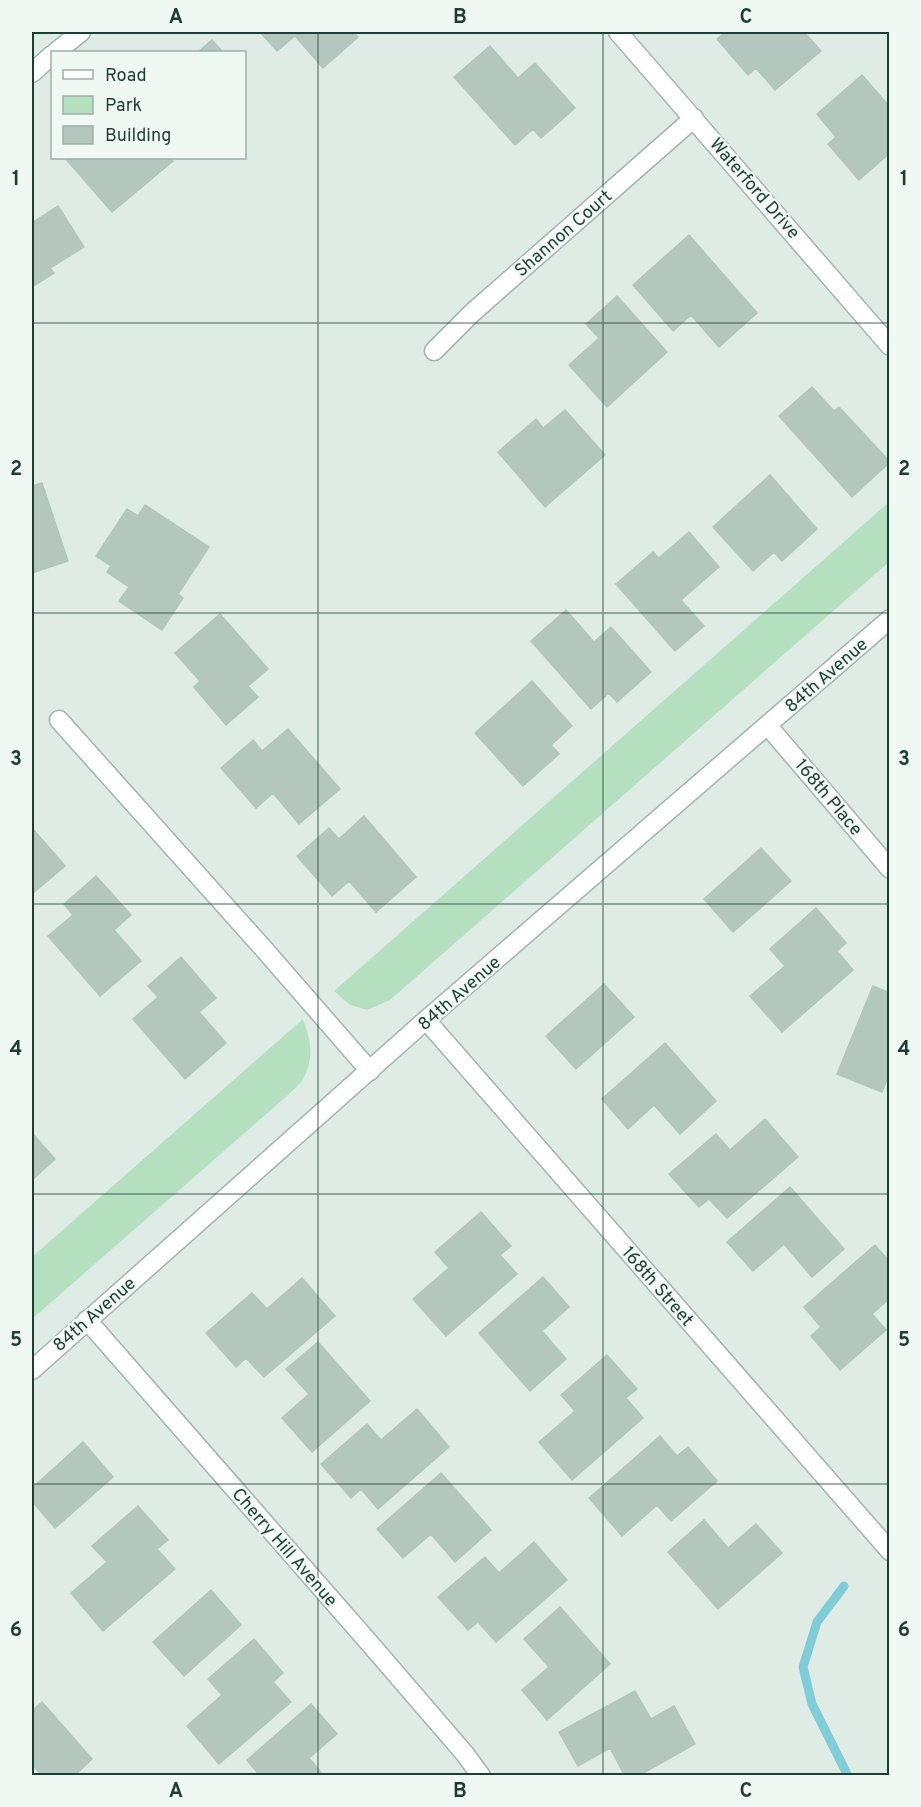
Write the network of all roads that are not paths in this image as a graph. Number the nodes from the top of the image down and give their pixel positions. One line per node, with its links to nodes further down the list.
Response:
1 (81, 32): 3 (street)
2 (618, 32): 6 (street, Waterford Drive)
3 (58, 51)
4 (51, 57): 5 (street)
5 (32, 73)
6 (694, 118): 7 (street, Waterford Drive); 8 (street, Shannon Court)
7 (890, 346)
8 (434, 351)
9 (890, 619): 11 (street, 84th Avenue)
10 (59, 720): 14 (street)
11 (768, 726): 12 (street, 168th Place); 13 (street, 84th Avenue)
12 (890, 869)
13 (426, 1020): 14 (street, 84th Avenue); 17 (street, 168th Street)
14 (370, 1071): 15 (street, 84th Avenue)
15 (87, 1320): 16 (street, 84th Avenue); 18 (street, Cherry Hill Avenue)
16 (32, 1370)
17 (890, 1551)
18 (481, 1776)

